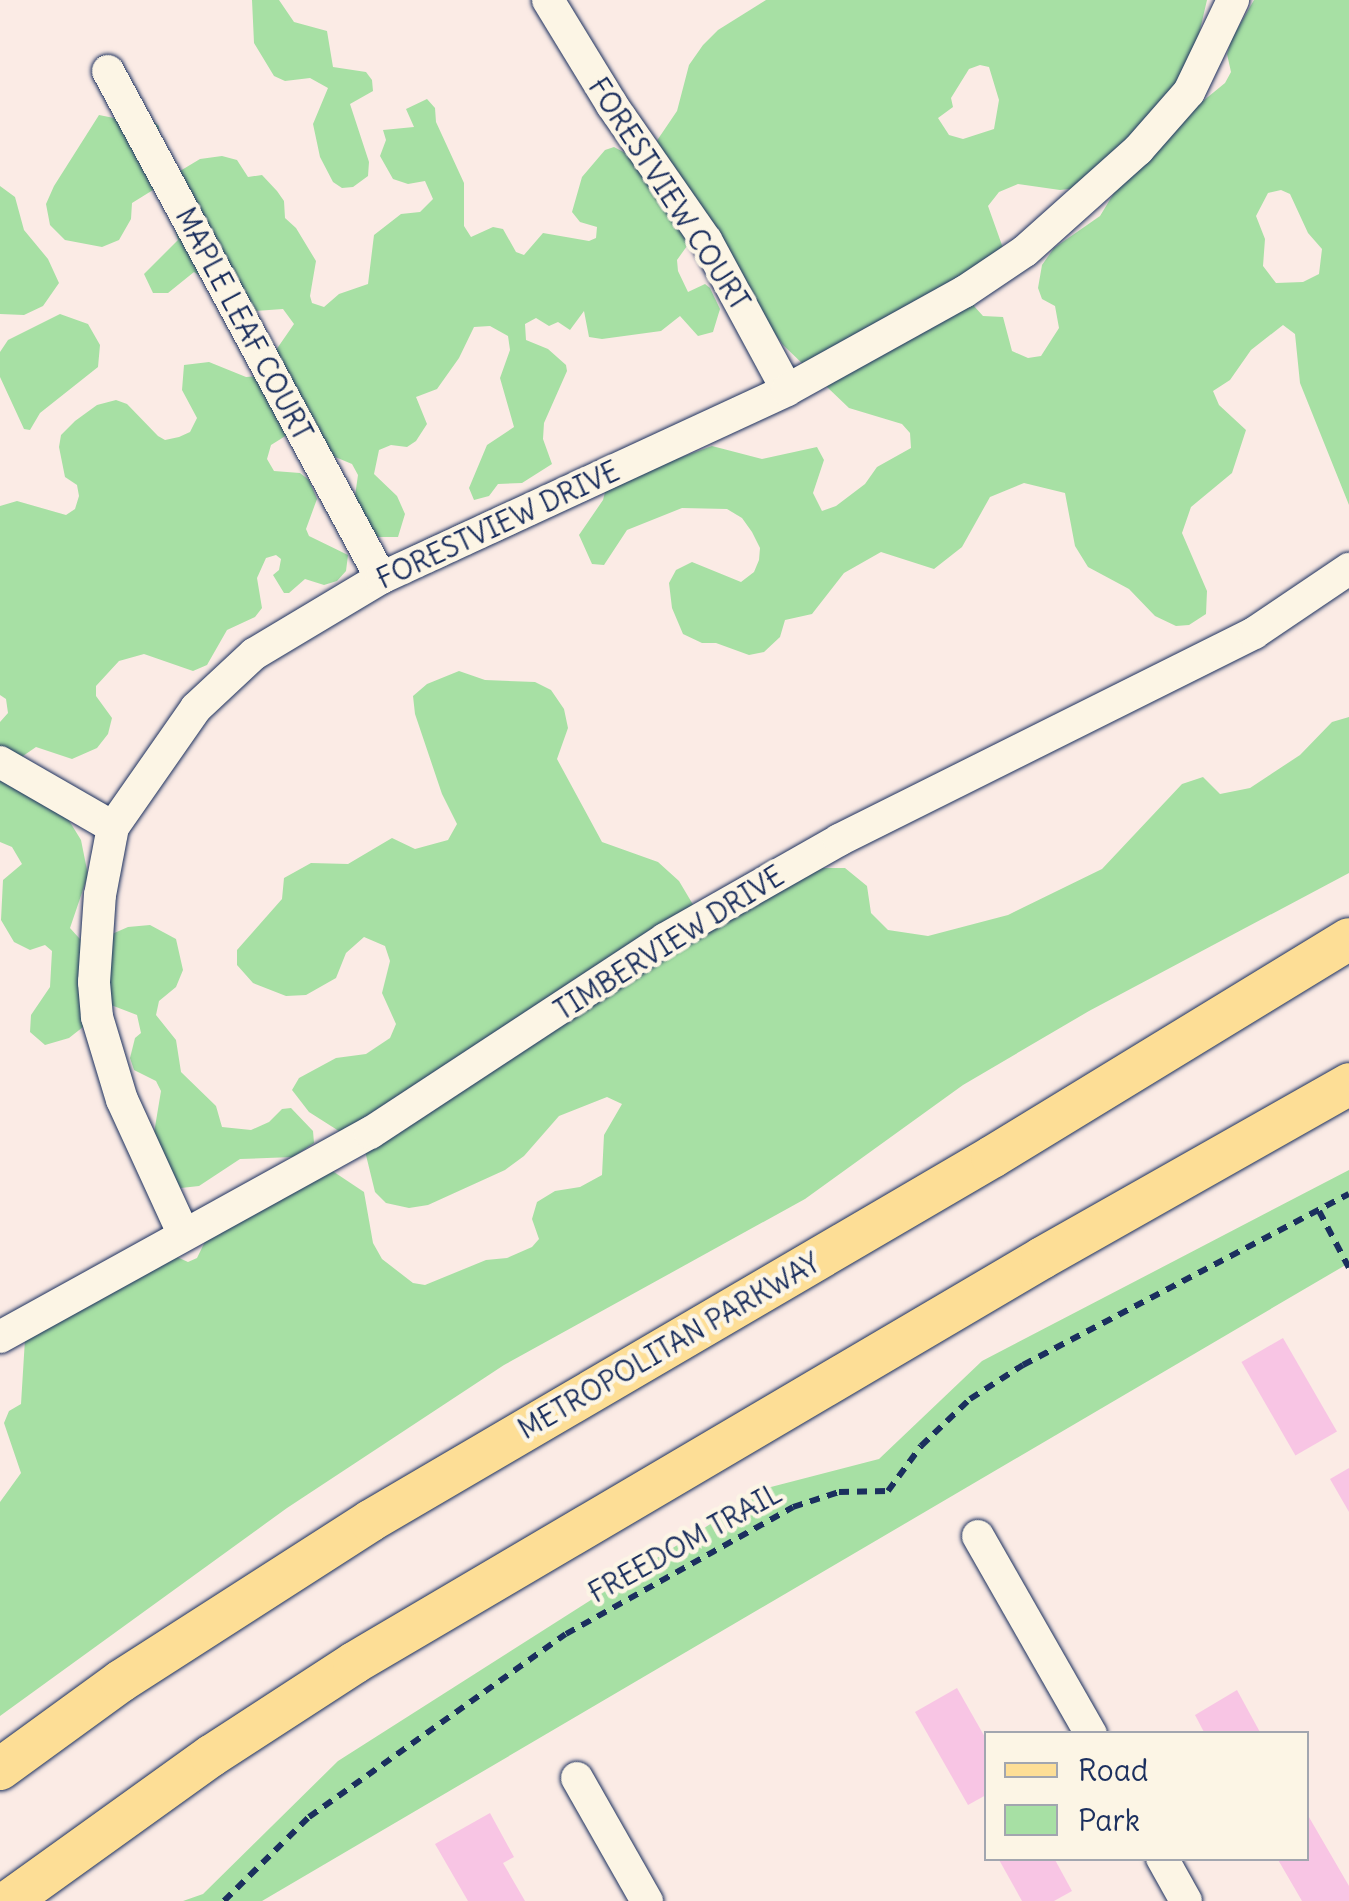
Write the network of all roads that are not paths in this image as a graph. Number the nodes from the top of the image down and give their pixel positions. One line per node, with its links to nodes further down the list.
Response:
1 (548, 0): 4 (street, FORESTVIEW COURT)
2 (1234, 0): 4 (street, FORESTVIEW DRIVE)
3 (108, 71): 6 (street, MAPLE LEAF COURT)
4 (787, 390): 6 (street, FORESTVIEW DRIVE)
5 (1349, 569): 11 (street, TIMBERVIEW DRIVE)
6 (381, 578): 8 (street, FORESTVIEW DRIVE)
7 (0, 762): 8 (street)
8 (113, 828): 11 (street, FORESTVIEW DRIVE)
9 (1349, 938): 15 (main road, METROPOLITAN PARKWAY)
10 (1349, 1084): 18 (main road)
11 (183, 1234): 12 (street, TIMBERVIEW DRIVE)
12 (0, 1337)
13 (978, 1536): 14 (street)
14 (1088, 1731)
15 (0, 1769)
16 (577, 1778): 19 (street)
17 (1164, 1861): 20 (street)
18 (9, 1901)
19 (647, 1901)
20 (1186, 1901)

